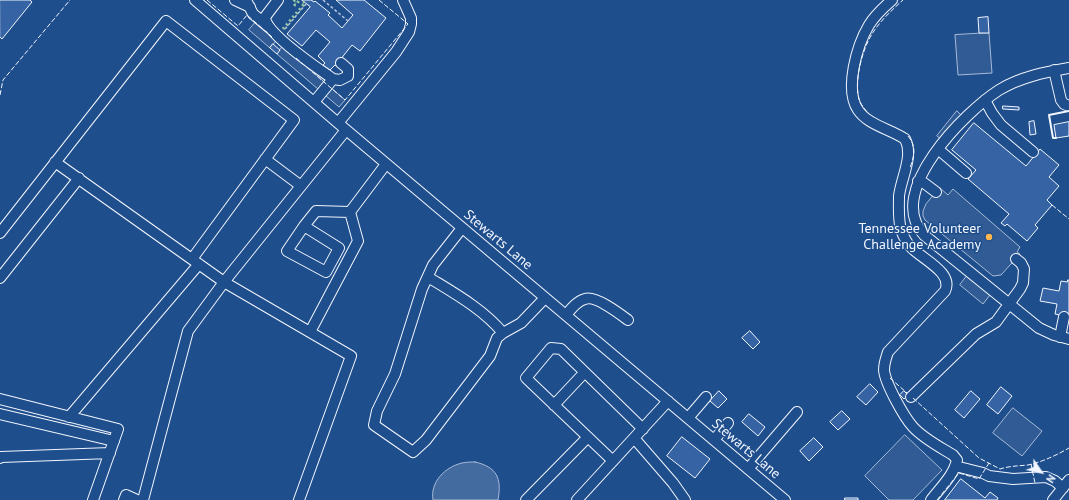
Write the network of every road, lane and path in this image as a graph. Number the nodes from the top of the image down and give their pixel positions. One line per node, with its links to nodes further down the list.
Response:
1 (195, 0): 17 (street, Stewarts Lane)
2 (235, 0): 7 (street)
3 (278, 0): 10 (street)
4 (323, 0): 9 (path)
5 (403, 0): 19 (street)
6 (892, 0): 67 (street)
7 (248, 4): 10 (street)
8 (306, 4): 11 (path)
9 (348, 21)
10 (271, 30): 11 (street)
11 (281, 39): 15 (street)
12 (341, 63): 15 (street)
13 (1069, 68): 14 (street)
14 (1054, 70): 16 (street); 18 (street)
15 (333, 79): 17 (street)
16 (985, 100): 21 (street); 22 (street)
17 (314, 102): 19 (street, Stewarts Lane)
18 (1069, 106)
19 (338, 123): 20 (street, Stewarts Lane)
20 (346, 130): 25 (street, Stewarts Lane); 29 (street)
21 (938, 149): 26 (street); 28 (street)
22 (1033, 152)
23 (266, 159): 24 (street); 29 (street); 36 (street)
24 (55, 162): 27 (street); 34 (street)
25 (386, 164): 31 (street); 33 (street, Stewarts Lane)
26 (966, 173)
27 (79, 178): 36 (street); 38 (street)
28 (918, 182): 30 (street); 41 (street)
29 (301, 186): 39 (street)
30 (936, 192)
31 (350, 212): 32 (street); 45 (street)
32 (304, 226): 32 (street)
33 (462, 228): 37 (street); 40 (street, Stewarts Lane)
34 (0, 232)
35 (1016, 259): 41 (street)
36 (196, 261): 39 (street); 56 (street)
37 (428, 277): 46 (street); 46 (street)
38 (0, 278)
39 (224, 282): 45 (street); 73 (street)
40 (545, 298): 42 (street, Stewarts Lane); 46 (street)
41 (1009, 304): 47 (street); 50 (street)
42 (566, 315): 44 (street); 52 (street, Stewarts Lane)
43 (1064, 317): 47 (street)
44 (628, 320)
45 (310, 332): 74 (street)
46 (503, 332)
47 (1064, 338)
48 (584, 373): 53 (street); 53 (street); 59 (street)
49 (706, 397): 57 (street)
50 (911, 397)
51 (0, 399): 56 (street)
52 (668, 401): 57 (street, Stewarts Lane); 59 (street)
53 (554, 405): 60 (street)
54 (796, 412): 68 (street)
55 (0, 414): 63 (street)
56 (69, 417): 63 (street)
57 (688, 418): 62 (street, Stewarts Lane)
58 (728, 423): 62 (street)
59 (643, 429): 61 (street)
60 (588, 437): 66 (street); 75 (street)
61 (634, 438): 66 (street); 77 (street)
62 (714, 440): 68 (street, Stewarts Lane)
63 (114, 441): 64 (street)
64 (110, 453): 65 (street); 70 (street)
65 (0, 458)
66 (613, 461): 76 (street)
67 (956, 466): 69 (street); 79 (street)
68 (748, 469): 78 (street, Stewarts Lane)
69 (1066, 484): 80 (street)
70 (93, 500)
71 (124, 500): 72 (street)
72 (137, 500)
73 (143, 500)
74 (299, 500)
75 (526, 500)
76 (577, 500)
77 (685, 500)
78 (785, 500)
79 (931, 500)
80 (1053, 500)

